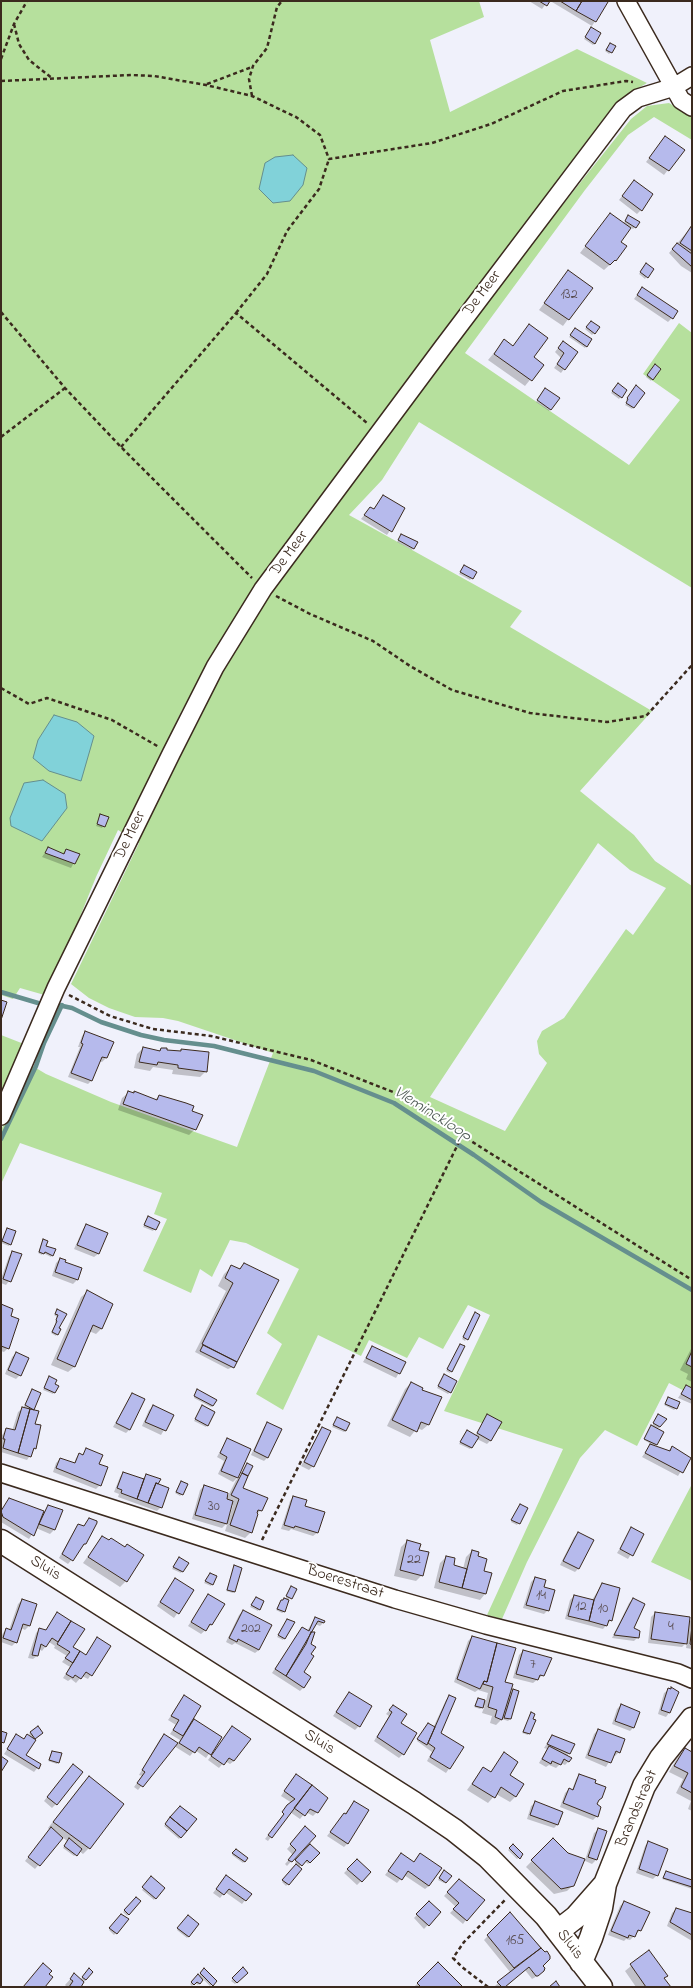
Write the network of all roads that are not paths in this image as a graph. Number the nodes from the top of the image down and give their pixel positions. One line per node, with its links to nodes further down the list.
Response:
1 (626, 1): 3 (street)
2 (692, 76): 3 (street, De Meer)
3 (674, 87): 4 (street); 5 (street, De Meer)
4 (692, 107)
5 (1, 1116)
6 (1, 1473): 8 (street, Boerestraat)
7 (1, 1541): 11 (street, Sluis)
8 (692, 1678)
9 (692, 1718): 10 (street, Brandstraat)
10 (605, 1884): 11 (street, Brandstraat); 12 (street, Brandstraat)
11 (558, 1931): 12 (street, Sluis)
12 (581, 1962): 13 (street, Sluis)
13 (601, 1987)

